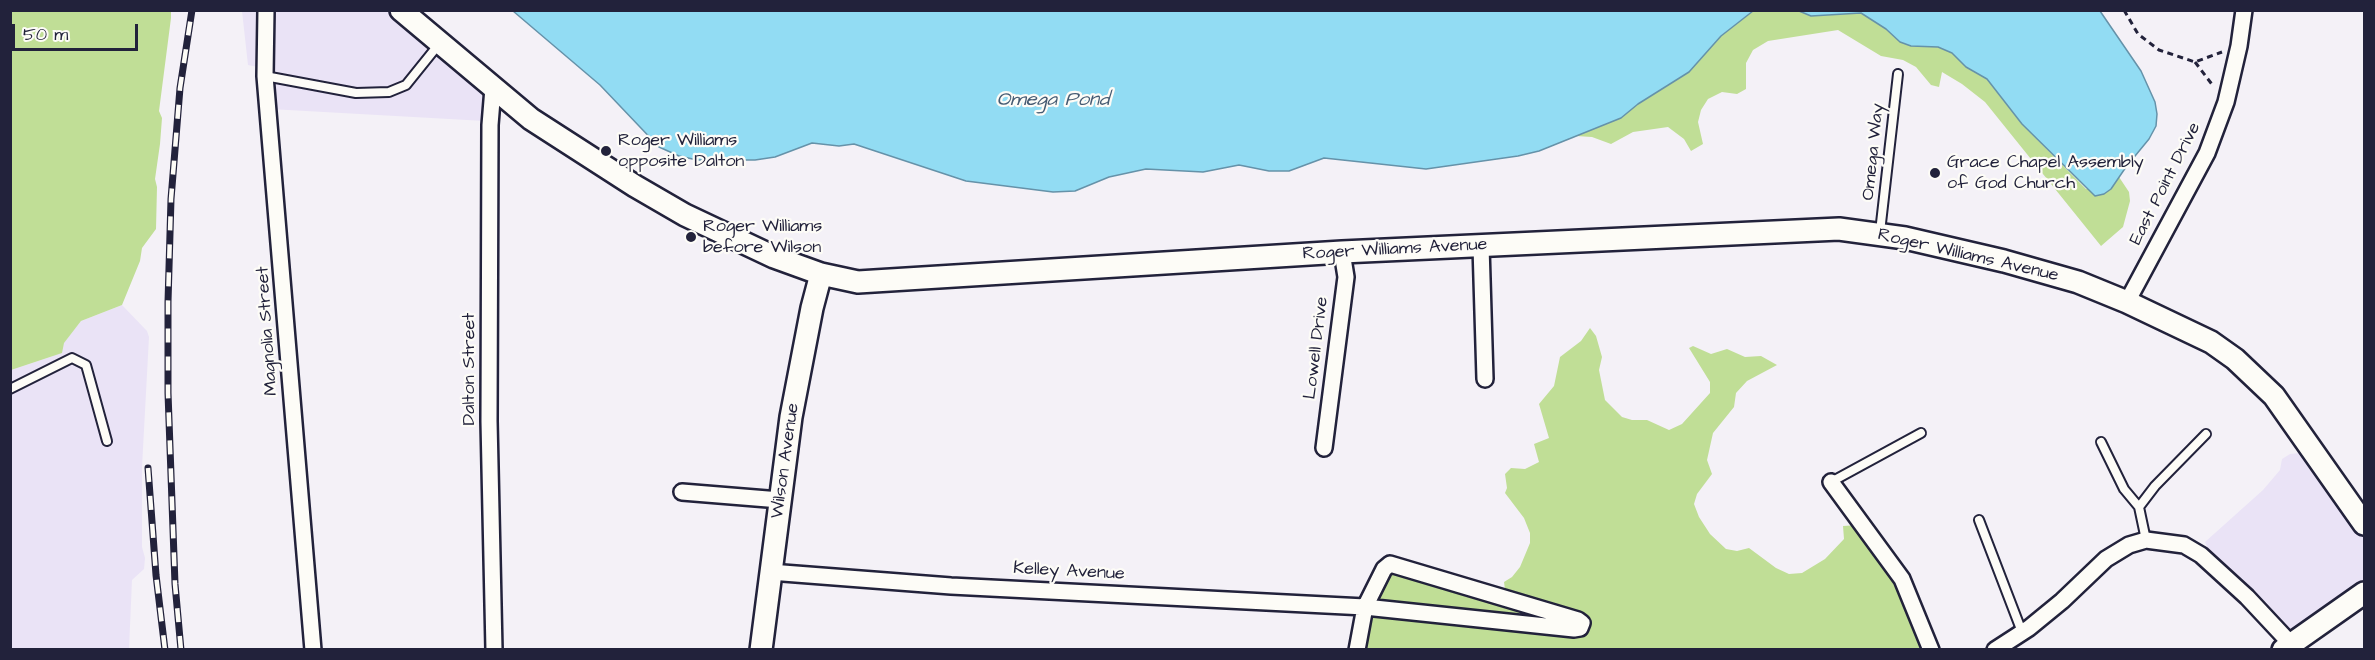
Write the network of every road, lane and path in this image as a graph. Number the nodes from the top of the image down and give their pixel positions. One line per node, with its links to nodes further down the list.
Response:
1 (266, 10): 9 (street, Magnolia Street)
2 (401, 10): 5 (main road, Roger Williams Avenue)
3 (2124, 10): 7 (path)
4 (2244, 10): 16 (street, East Point Drive)
5 (439, 43): 9 (lane); 11 (main road, Roger Williams Avenue)
6 (2215, 55): 7 (path)
7 (2195, 62): 10 (path)
8 (1898, 74): 12 (lane, Omega Way)
9 (265, 76): 36 (street, Magnolia Street)
10 (2208, 80)
11 (493, 88): 15 (main road, Roger Williams Avenue); 37 (street, Dalton Street)
12 (1880, 234): 13 (main road, Roger Williams Avenue); 16 (main road, Roger Williams Avenue)
13 (1481, 246): 14 (main road, Roger Williams Avenue); 17 (street)
14 (1342, 252): 15 (main road, Roger Williams Avenue); 23 (street, Lowell Drive)
15 (821, 274): 26 (main road, Wilson Avenue)
16 (2127, 302): 29 (main road, Roger Williams Avenue)
17 (1485, 379)
18 (10, 389): 21 (lane)
19 (1921, 434): 24 (lane)
20 (2206, 434): 27 (lane)
21 (107, 441)
22 (2101, 442): 27 (lane)
23 (1324, 448)
24 (1831, 482): 40 (street)
25 (682, 492): 26 (street)
26 (780, 500): 31 (main road, Wilson Avenue)
27 (2139, 507): 30 (lane)
28 (1979, 520): 34 (lane)
29 (2364, 524)
30 (2146, 540): 34 (street); 35 (street)
31 (770, 572): 33 (street, Kelley Avenue); 38 (main road, Wilson Avenue)
32 (2364, 593): 35 (main road)
33 (1365, 607): 33 (street, Kelley Avenue); 39 (street)
34 (2022, 632): 41 (street)
35 (2287, 647)
36 (313, 650)
37 (494, 650)
38 (761, 650)
39 (1357, 650)
40 (1931, 650)
41 (1995, 650)

